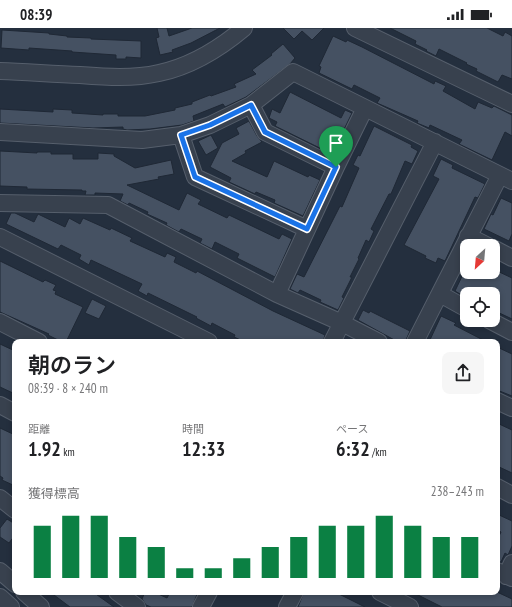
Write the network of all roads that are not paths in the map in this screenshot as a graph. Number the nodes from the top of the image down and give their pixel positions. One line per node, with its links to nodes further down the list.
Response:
1 (244, 28): 3 (street)
2 (355, 28): 4 (street)
3 (0, 71)
4 (512, 104)
5 (251, 105): 6 (street); 8 (street); 10 (street)
6 (366, 108): 9 (street); 10 (street)
7 (0, 132): 8 (street)
8 (181, 135): 13 (street)
9 (435, 142): 11 (street); 23 (street)
10 (336, 167): 13 (street)
11 (506, 178): 14 (street)
12 (0, 203): 19 (street)
13 (307, 229): 19 (street)
14 (468, 236): 16 (street); 20 (street)
15 (0, 237): 27 (street)
16 (474, 239)
17 (500, 252): 18 (street)
18 (512, 258)
19 (277, 294): 23 (street)
20 (440, 294): 21 (street); 30 (street)
21 (460, 305)
22 (0, 322): 26 (street)
23 (342, 323): 28 (street); 29 (street)
24 (500, 326): 25 (street)
25 (512, 332)
26 (33, 339)
27 (202, 339)
28 (334, 339)
29 (373, 339)
30 (417, 339)
31 (500, 402): 33 (street)
32 (0, 405): 34 (street)
33 (512, 408)
34 (12, 411)
35 (500, 489): 36 (street)
36 (512, 495)
37 (0, 498): 38 (street)
38 (12, 508)
39 (0, 571): 40 (street)
40 (12, 581)
41 (27, 595): 47 (street)
42 (207, 595): 48 (street)
43 (293, 595): 49 (street)
44 (386, 595): 50 (street)
45 (0, 596): 46 (street)
46 (11, 607)
47 (41, 607)
48 (201, 607)
49 (287, 607)
50 (410, 607)

